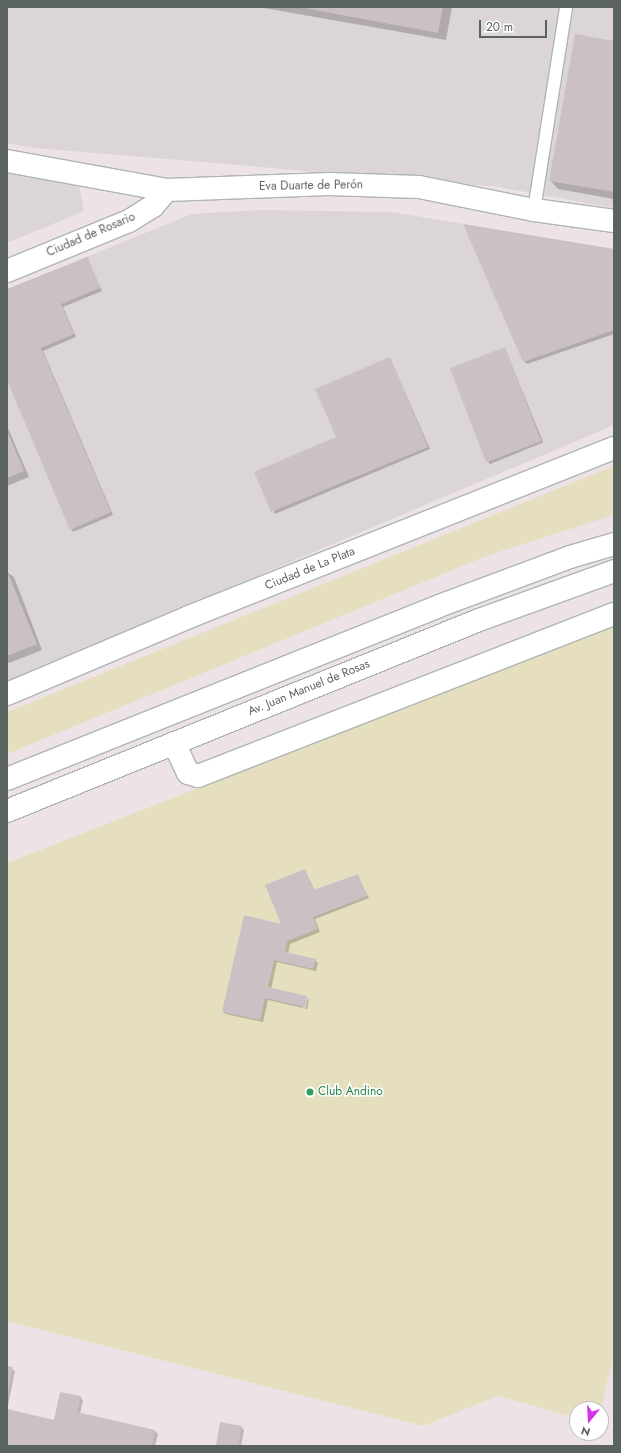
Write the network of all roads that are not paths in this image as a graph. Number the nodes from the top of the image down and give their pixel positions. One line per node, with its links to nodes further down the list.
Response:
1 (566, 7): 4 (lane)
2 (7, 161): 3 (street, Eva Duarte de Perón)
3 (167, 190): 4 (street, Eva Duarte de Perón); 6 (street, Ciudad de Rosario)
4 (534, 210): 5 (street, Eva Duarte de Perón)
5 (614, 221)
6 (7, 270)
7 (614, 448): 11 (street, Ciudad de La Plata)
8 (614, 544): 13 (street)
9 (614, 571): 12 (street, Av. Juan Manuel de Rosas)
10 (614, 614): 12 (street)
11 (7, 694)
12 (174, 743): 14 (street, Av. Juan Manuel de Rosas)
13 (7, 779)
14 (7, 812)

